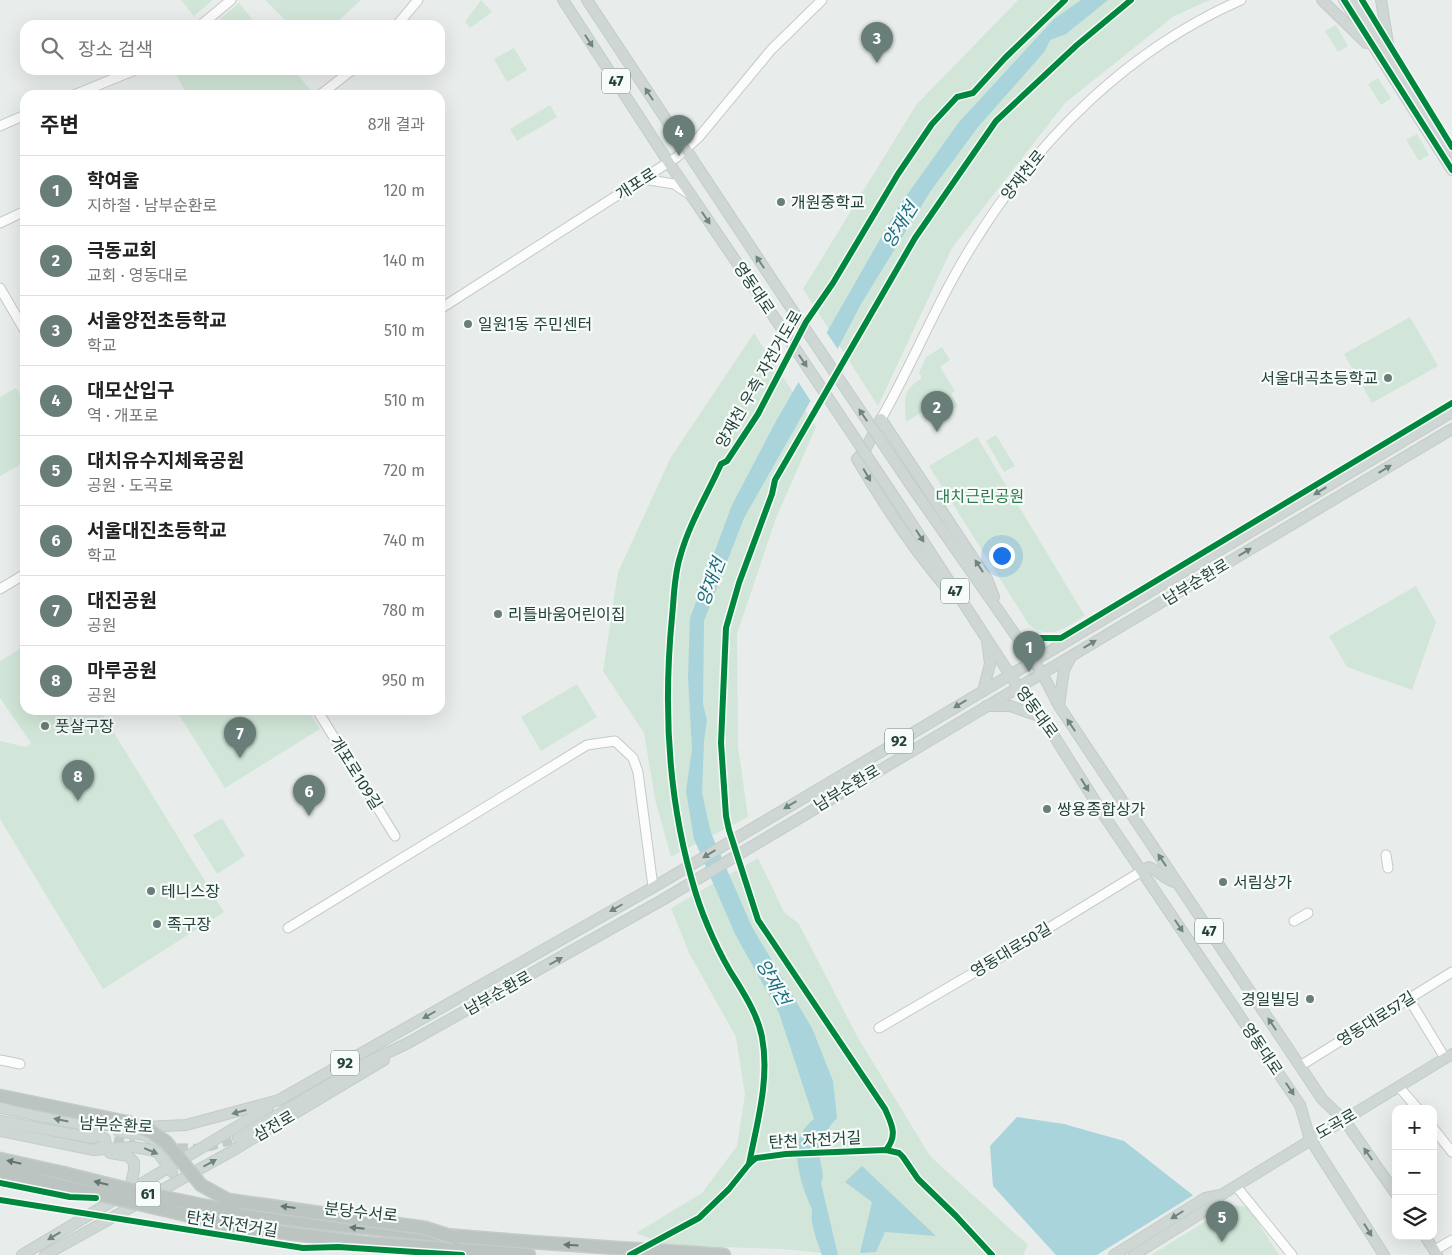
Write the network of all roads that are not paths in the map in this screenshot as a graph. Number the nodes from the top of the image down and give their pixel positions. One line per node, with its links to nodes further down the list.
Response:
1 (231, 0): 11 (street)
2 (418, 0): 12 (street)
3 (563, 0): 22 (main road, 영동대로 / 47, one-way to 22)
4 (587, 0): 20 (main road, 영동대로 / 47, one-way to 4)
5 (822, 0): 20 (street, 개포로)
6 (1241, 0): 32 (street, 양재천로)
7 (1322, 0): 13 (main road)
8 (1344, 0): 13 (main road)
9 (1355, 0): 13 (main road)
10 (1382, 0): 13 (main road)
11 (207, 20)
12 (401, 20)
13 (1386, 57): 21 (main road); 23 (main road)
14 (122, 75): 16 (street)
15 (346, 75): 17 (street)
16 (86, 90)
17 (326, 90)
18 (20, 117): 19 (street)
19 (0, 126)
20 (685, 150): 22 (street, 개포로); 36 (main road, 영동대로 / 47, one-way to 20, bridge)
21 (1452, 151)
22 (669, 163): 24 (street, 개포로); 25 (main road, 영동대로 / 47)
23 (1452, 170)
24 (643, 180): 25 (street); 29 (street, 개포로)
25 (691, 196): 37 (main road, 영동대로 / 47, one-way to 37, bridge)
26 (20, 213): 27 (street)
27 (0, 223)
28 (0, 288): 30 (street)
29 (445, 306)
30 (20, 322)
31 (1452, 412): 40 (main road, 남부순환로 / 92, one-way to 40)
32 (882, 419): 36 (main road, one-way to 32); 37 (main road, one-way to 37)
33 (1452, 429): 39 (main road, 남부순환로 / 92, one-way to 33)
34 (20, 577): 35 (street)
35 (0, 589)
36 (998, 610): 40 (main road, 영동대로 / 47)
37 (974, 620): 38 (main road, 영동대로 / 47)
38 (986, 637): 42 (main road, 영동대로 / 47); 44 (main road)
39 (1072, 656): 41 (main road, 남부순환로 / 92); 46 (main road)
40 (1032, 661): 41 (main road, 영동대로 / 47); 42 (main road, 남부순환로 / 92)
41 (1042, 673): 43 (main road, 남부순환로 / 92); 46 (main road, 영동대로 / 47)
42 (1010, 674): 43 (main road, 영동대로 / 47); 44 (main road, 남부순환로 / 92)
43 (1018, 687): 45 (main road, 남부순환로 / 92); 48 (main road, 영동대로 / 47)
44 (983, 691): 54 (main road, 남부순환로 / 92, one-way to 54)
45 (985, 706): 48 (main road); 61 (main road, 남부순환로 / 92, one-way to 45)
46 (1059, 706): 53 (main road, 영동대로 / 47, one-way to 46)
47 (320, 715): 49 (street, 개포로109길)
48 (1042, 717): 52 (main road, 영동대로 / 47, one-way to 52)
49 (395, 836)
50 (1386, 855): 51 (street)
51 (1388, 868)
52 (1142, 871): 53 (main road); 60 (street, 영동대로50길); 78 (main road, 영동대로 / 47, one-way to 78)
53 (1177, 883): 65 (main road, 영동대로 / 47, one-way to 53)
54 (656, 886): 57 (street); 68 (main road, 남부순환로 / 92, one-way to 68)
55 (1308, 913): 56 (street)
56 (1294, 921)
57 (288, 928)
58 (1452, 972): 59 (street, 영동대로57길)
59 (1409, 999): 62 (street); 65 (street, 영동대로57길)
60 (879, 1028)
61 (408, 1042): 77 (main road, 남부순환로 / 92); 85 (main road, 삼전로, one-way to 61)
62 (1448, 1056): 66 (main road, 도곡로)
63 (0, 1060): 64 (street)
64 (20, 1064)
65 (1300, 1066): 71 (main road, 영동대로 / 47)
66 (1399, 1087): 69 (street); 71 (main road, 도곡로)
67 (5, 1097): 93 (highway, one-way to 67, bridge)
68 (279, 1100): 73 (main road, 남부순환로 / 92, one-way to 73); 82 (main road, 삼전로)
69 (1415, 1105)
70 (0, 1108): 73 (main road, 남부순환로 / 92, one-way to 70)
71 (1345, 1120): 78 (main road, 도곡로); 90 (main road, 영동대로 / 47, one-way to 71)
72 (0, 1121): 76 (main road, 남부순환로)
73 (80, 1124): 79 (main road); 82 (main road)
74 (0, 1131): 79 (main road)
75 (1437, 1133): 80 (street)
76 (93, 1138)
77 (238, 1138)
78 (1310, 1139): 89 (main road, 도곡로); 104 (main road, 영동대로 / 47, one-way to 104)
79 (94, 1150): 83 (main road, one-way to 83); 91 (main road)
80 (1452, 1152)
81 (0, 1158): 93 (highway, 분당수서로 / 61, one-way to 81, bridge)
82 (179, 1162): 83 (main road, 삼전로); 85 (main road)
83 (169, 1168): 87 (main road); 91 (main road, 삼전로)
84 (0, 1171): 88 (highway, 분당수서로 / 61)
85 (188, 1175): 87 (main road, 삼전로)
86 (0, 1177): 88 (highway)
87 (177, 1181): 98 (main road, 삼전로)
88 (62, 1186): 99 (highway, 분당수서로 / 61, bridge)
89 (1236, 1186): 92 (main road, 도곡로); 103 (street)
90 (1392, 1188)
91 (127, 1193): 97 (main road, 삼전로, one-way to 97)
92 (1221, 1195): 101 (main road, 도곡로, one-way to 101); 102 (main road, 도곡로)
93 (456, 1238): 100 (highway, 분당수서로 / 61, one-way to 93)
94 (1428, 1240): 96 (main road)
95 (1452, 1240): 96 (street)
96 (1436, 1253)
97 (22, 1255)
98 (45, 1255)
99 (529, 1255)
100 (724, 1255)
101 (1114, 1255)
102 (1134, 1255)
103 (1292, 1255)
104 (1384, 1255)

